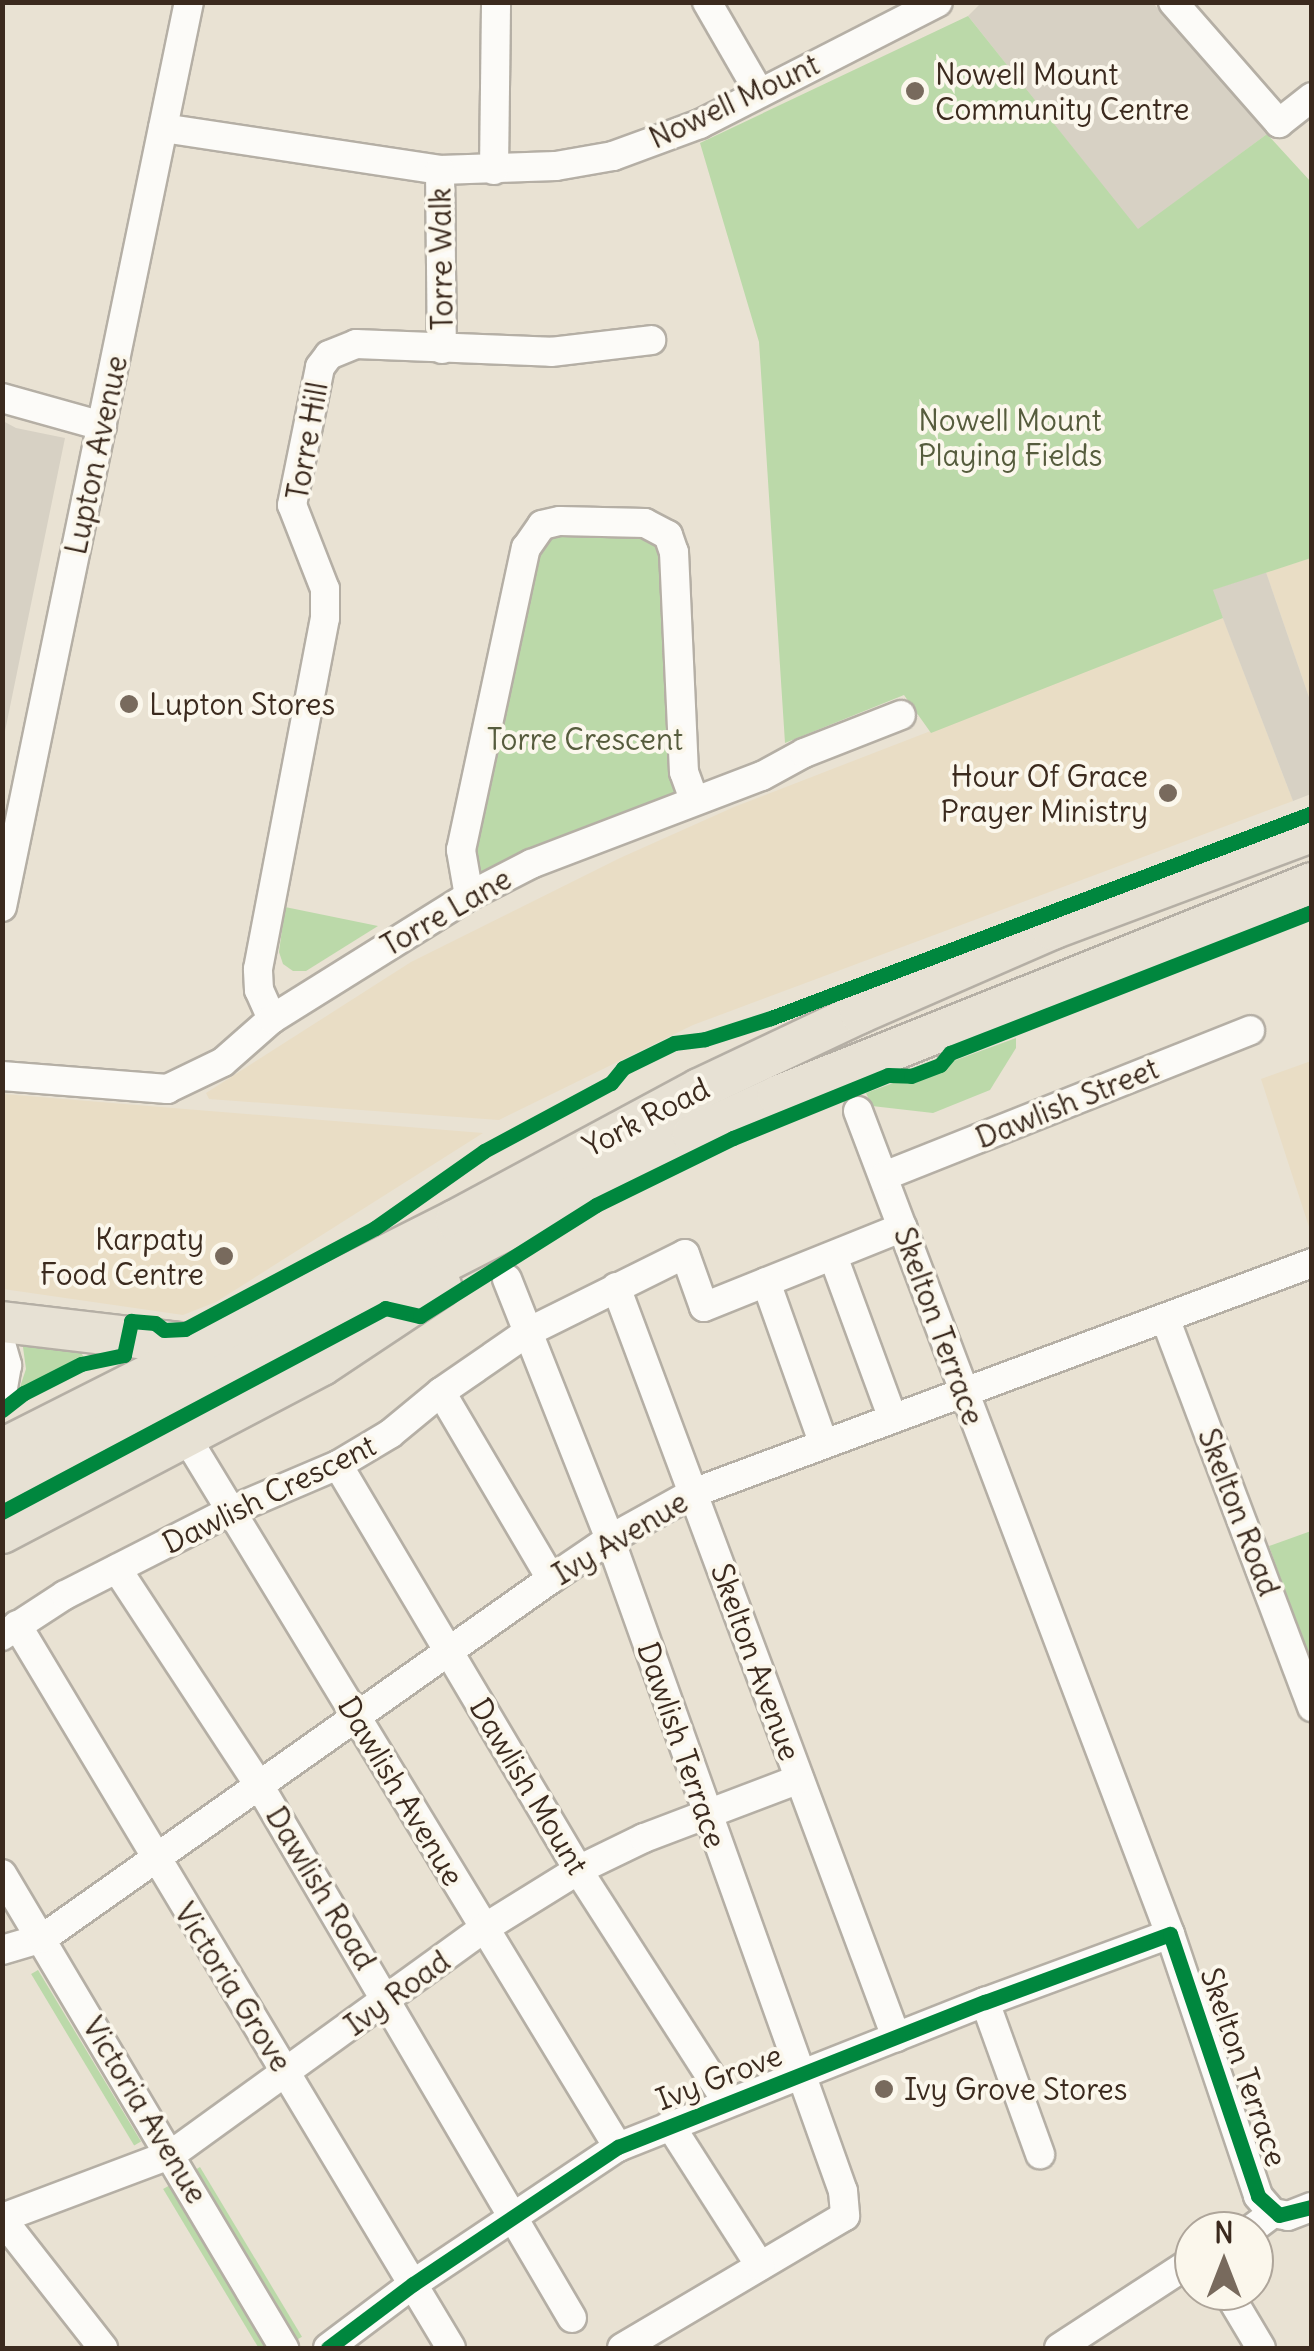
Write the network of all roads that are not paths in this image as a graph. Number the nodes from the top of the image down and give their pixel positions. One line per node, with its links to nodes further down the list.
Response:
1 (190, 2): 8 (street, Lupton Avenue)
2 (496, 2): 10 (street)
3 (707, 2): 6 (street)
4 (938, 2): 6 (street, Nowell Mount)
5 (1177, 4): 7 (street)
6 (759, 92): 10 (street, Nowell Mount)
7 (1312, 98)
8 (162, 128): 9 (street, Nowell Mount); 14 (street, Lupton Avenue)
9 (440, 170): 10 (street, Nowell Mount); 12 (street, Torre Walk)
10 (494, 170)
11 (651, 340): 12 (street, Torre Hill)
12 (442, 349): 21 (street, Torre Hill)
13 (2, 398): 14 (street)
14 (102, 426): 20 (street, Lupton Avenue)
15 (901, 715): 16 (street, Torre Lane)
16 (694, 800): 19 (street, Torre Lane); 19 (street)
17 (1312, 832): 36 (highway, York Road)
18 (1312, 883): 25 (highway, York Road)
19 (469, 896): 21 (street, Torre Lane)
20 (2, 907)
21 (272, 1019): 23 (street, Torre Lane)
22 (1250, 1030): 26 (street, Dawlish Street)
23 (2, 1076)
24 (858, 1111): 26 (street, Skelton Terrace)
25 (612, 1173): 44 (highway); 46 (highway, York Road)
26 (884, 1176): 27 (street, Skelton Terrace)
27 (903, 1227): 28 (street); 40 (street, Skelton Terrace)
28 (833, 1256): 31 (street); 41 (street)
29 (1312, 1263): 33 (street, Ivy Avenue)
30 (508, 1279): 35 (street, Dawlish Terrace)
31 (766, 1282): 32 (street, Dawlish Crescent); 42 (street)
32 (616, 1288): 35 (street, Dawlish Crescent); 47 (street, Skelton Avenue)
33 (1165, 1318): 40 (street, Ivy Avenue); 55 (street, Skelton Road)
34 (2, 1322): 36 (highway)
35 (528, 1332): 39 (street, Dawlish Crescent); 50 (street, Dawlish Terrace)
36 (208, 1346): 43 (highway, York Road)
37 (2, 1347): 38 (street)
38 (2, 1392)
39 (441, 1392): 45 (street, Dawlish Crescent); 52 (street)
40 (963, 1393): 41 (street, Ivy Avenue); 64 (street, Skelton Terrace)
41 (892, 1416): 42 (street, Ivy Avenue)
42 (823, 1442): 47 (street, Ivy Avenue)
43 (2, 1449)
44 (191, 1453): 48 (street, Dawlish Avenue); 49 (highway)
45 (338, 1465): 48 (street, Dawlish Crescent); 54 (street, Dawlish Mount)
46 (2, 1488)
47 (693, 1493): 50 (street, Ivy Avenue); 57 (street, Skelton Avenue)
48 (230, 1510): 51 (street, Dawlish Crescent); 56 (street, Dawlish Avenue)
49 (2, 1533)
50 (610, 1539): 52 (street, Ivy Avenue); 59 (street, Dawlish Terrace)
51 (117, 1569): 53 (street, Dawlish Crescent); 58 (street, Dawlish Road)
52 (552, 1579): 54 (street, Ivy Avenue)
53 (10, 1631): 60 (street, Victoria Grove)
54 (450, 1651): 56 (street, Ivy Avenue); 61 (street, Dawlish Mount)
55 (1312, 1706)
56 (357, 1716): 58 (street, Ivy Avenue); 63 (street, Dawlish Avenue)
57 (799, 1779): 59 (street, Ivy Road); 69 (street, Skelton Avenue)
58 (259, 1786): 60 (street, Ivy Avenue); 67 (street, Dawlish Road)
59 (705, 1813): 61 (street, Ivy Road); 71 (street, Dawlish Terrace)
60 (155, 1860): 65 (street, Ivy Avenue); 70 (street, Victoria Grove)
61 (578, 1870): 63 (street, Ivy Road); 72 (street, Dawlish Mount)
62 (2, 1874): 65 (street, Victoria Avenue)
63 (483, 1929): 67 (street, Ivy Road); 74 (street, Dawlish Avenue)
64 (1170, 1934): 68 (street, Ivy Grove); 78 (street, Skelton Terrace)
65 (43, 1938): 66 (street, Ivy Avenue); 75 (street, Victoria Avenue)
66 (2, 1950)
67 (388, 1999): 70 (street, Ivy Road); 81 (street, Dawlish Road)
68 (985, 2002): 69 (street, Ivy Grove); 76 (street)
69 (896, 2037): 71 (street, Ivy Grove)
70 (287, 2074): 75 (street, Ivy Road); 84 (street, Victoria Grove)
71 (800, 2074): 72 (street, Ivy Grove); 82 (street, Dawlish Terrace)
72 (728, 2102): 73 (street, Ivy Grove)
73 (670, 2124): 74 (street, Ivy Grove); 82 (street)
74 (618, 2147): 81 (street, Ivy Grove)
75 (172, 2154): 80 (street, Ivy Road); 88 (street, Victoria Avenue)
76 (1040, 2154)
77 (1312, 2207): 79 (street)
78 (1272, 2211)
79 (1274, 2213)
80 (2, 2218): 87 (street)
81 (512, 2218): 84 (street, Ivy Grove); 86 (street, Dawlish Road)
82 (760, 2266): 91 (street)
83 (1174, 2273): 92 (street)
84 (413, 2284): 89 (street, Ivy Grove); 90 (street, Victoria Grove)
85 (1238, 2311): 93 (street)
86 (572, 2318)
87 (103, 2348)
88 (284, 2348)
89 (328, 2348)
90 (451, 2348)
91 (622, 2348)
92 (1059, 2348)
93 (1261, 2348)

